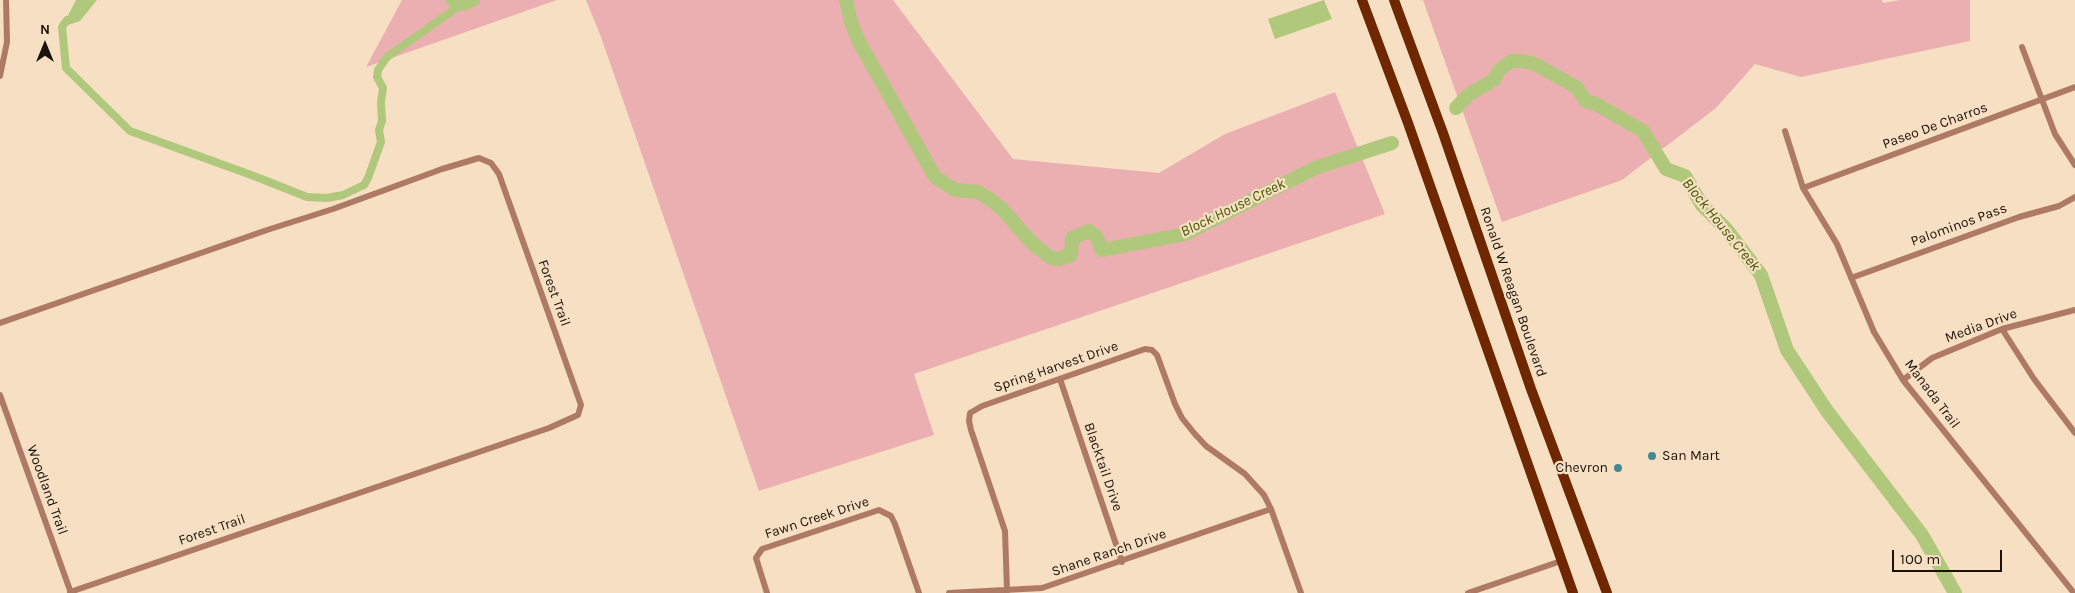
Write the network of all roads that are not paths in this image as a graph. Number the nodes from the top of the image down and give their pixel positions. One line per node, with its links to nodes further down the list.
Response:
1 (6, 0): 5 (street)
2 (1362, 0): 21 (main road)
3 (1394, 0): 31 (main road, Ronald W Reagan Boulevard)
4 (2022, 47): 7 (street)
5 (0, 76)
6 (2075, 87): 7 (street, Paseo De Charros)
7 (2042, 99): 9 (street); 10 (street, Paseo De Charros)
8 (1785, 131): 10 (street, Manada Trail)
9 (2075, 165)
10 (1803, 188): 12 (street, Manada Trail)
11 (2075, 197): 12 (street, Palominos Pass)
12 (1851, 278): 17 (street, Manada Trail)
13 (2075, 310): 15 (street, Media Drive)
14 (0, 323): 24 (street, Forest Trail)
15 (2002, 329): 17 (street, Media Drive); 19 (street)
16 (1060, 379): 20 (street, Spring Harvest Drive); 22 (street, Blacktail Drive); 23 (street, Spring Harvest Drive)
17 (1903, 380): 32 (street, Manada Trail)
18 (0, 396): 24 (street, Woodland Trail)
19 (2075, 433)
20 (1271, 508): 22 (street, Shane Ranch Drive); 28 (street)
21 (1561, 561): 29 (street); 30 (main road)
22 (1122, 562): 23 (street, Shane Ranch Drive)
23 (1007, 591): 27 (street, Shane Ranch Drive)
24 (71, 592)
25 (767, 593): 26 (street, Fawn Creek Drive)
26 (919, 593)
27 (949, 593)
28 (1301, 593)
29 (1468, 593)
30 (1573, 593)
31 (1607, 593)
32 (2074, 593)

